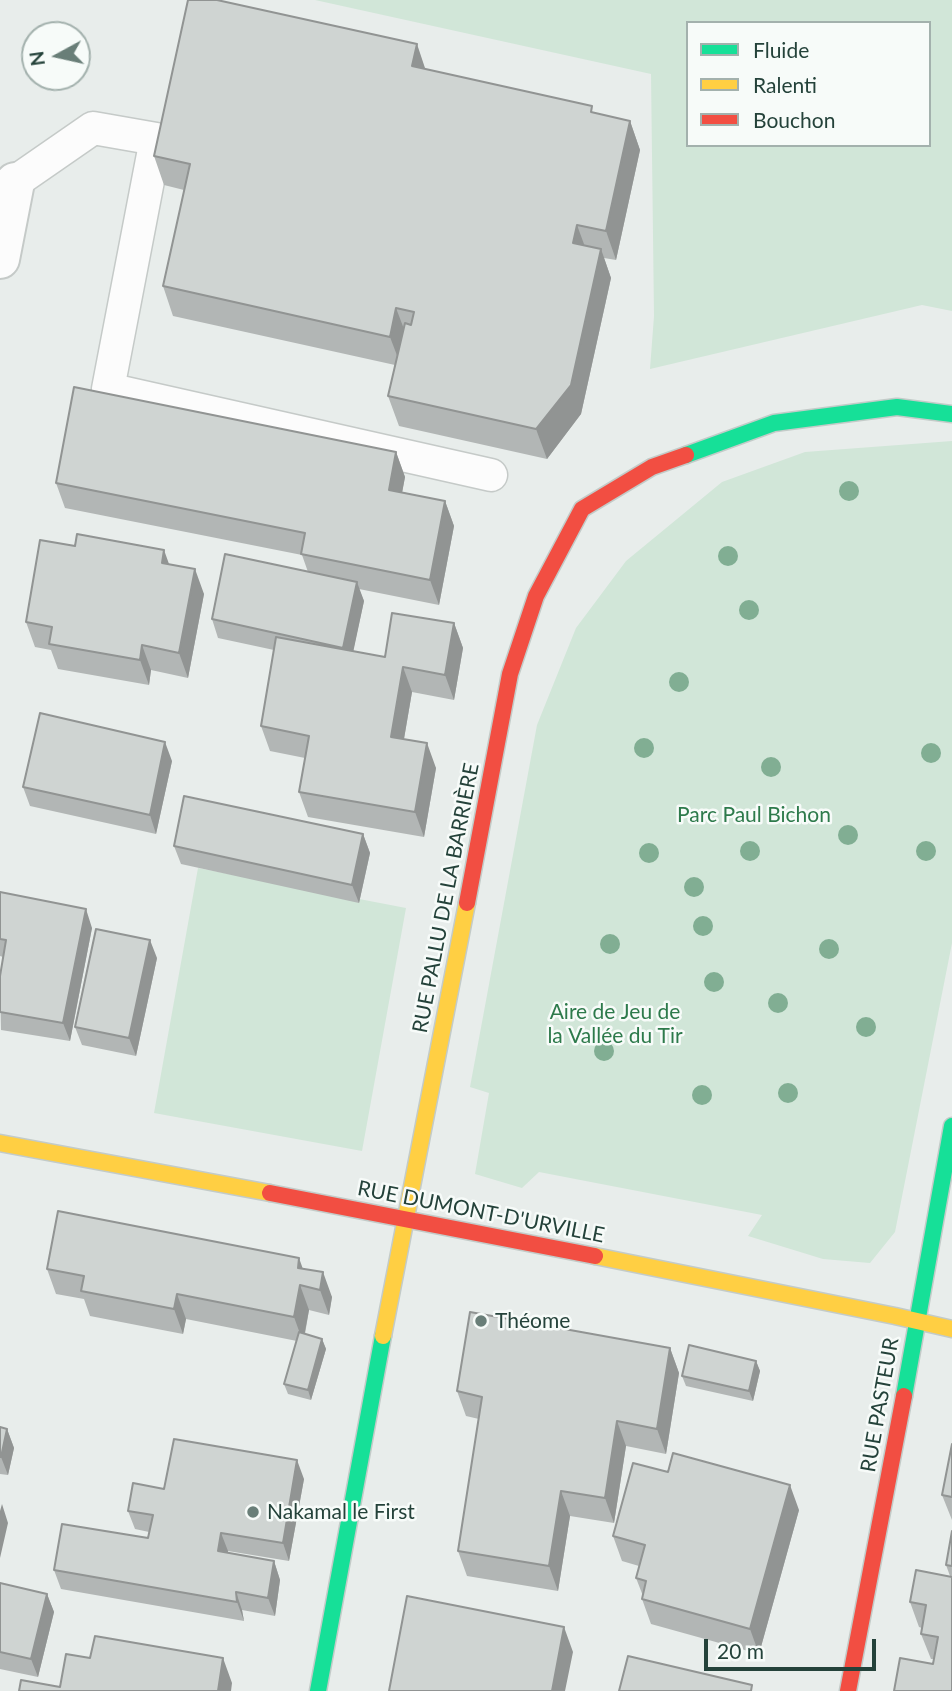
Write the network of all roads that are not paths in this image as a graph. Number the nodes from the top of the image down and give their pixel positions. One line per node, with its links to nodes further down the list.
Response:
1 (15, 182): 2 (street); 4 (lane)
2 (0, 259)
3 (952, 414): 7 (street, RUE PALLU DE LA BARRIÈRE)
4 (491, 475)
5 (952, 1126): 8 (street, RUE PASTEUR)
6 (0, 1143): 7 (street, RUE DUMONT-D'URVILLE)
7 (405, 1218): 8 (street, RUE DUMONT-D'URVILLE); 10 (street, RUE PALLU DE LA BARRIÈRE)
8 (917, 1322): 9 (street, RUE DUMONT-D'URVILLE); 11 (street, RUE PASTEUR)
9 (952, 1329)
10 (318, 1691)
11 (848, 1691)

